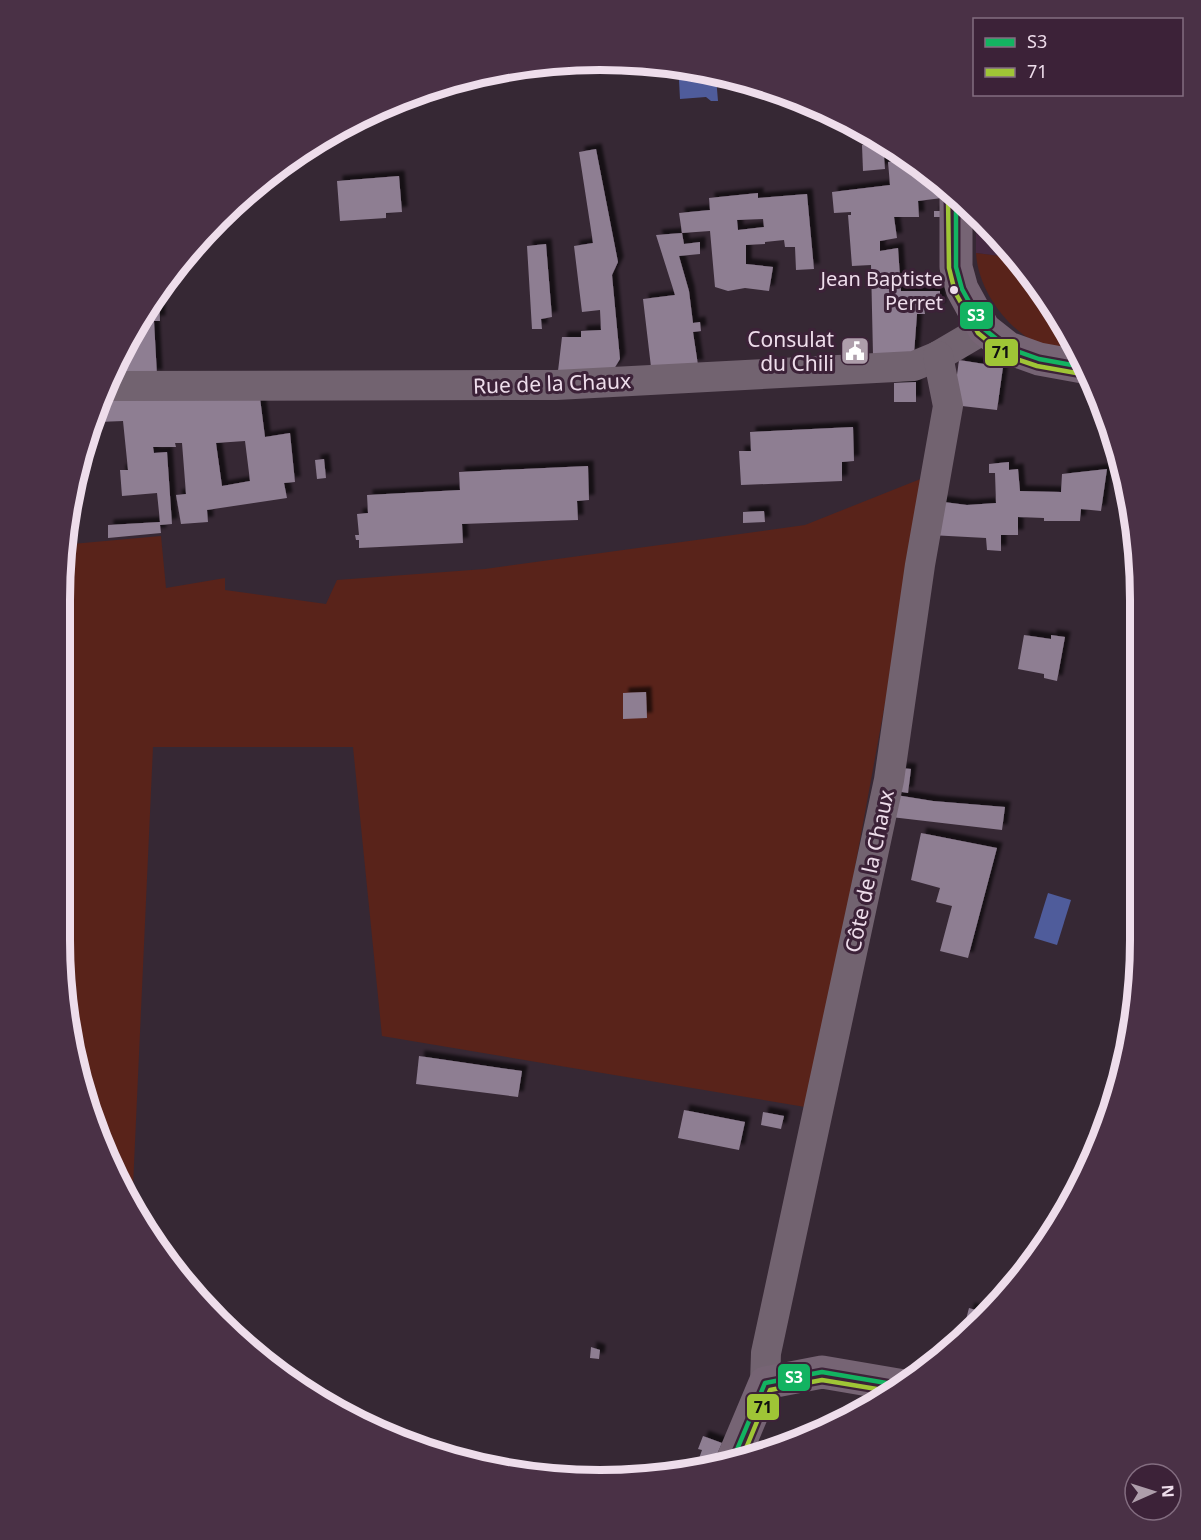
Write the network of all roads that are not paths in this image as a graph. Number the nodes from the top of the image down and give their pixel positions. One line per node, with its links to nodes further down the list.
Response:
1 (956, 208): 2 (street)
2 (984, 329): 3 (street, Rue de la Chaux); 4 (street)
3 (938, 356): 5 (street, Rue de la Chaux); 6 (street, Côte de la Chaux)
4 (1076, 366)
5 (116, 386)
6 (765, 1383): 7 (street); 8 (street)
7 (889, 1384)
8 (737, 1451)

